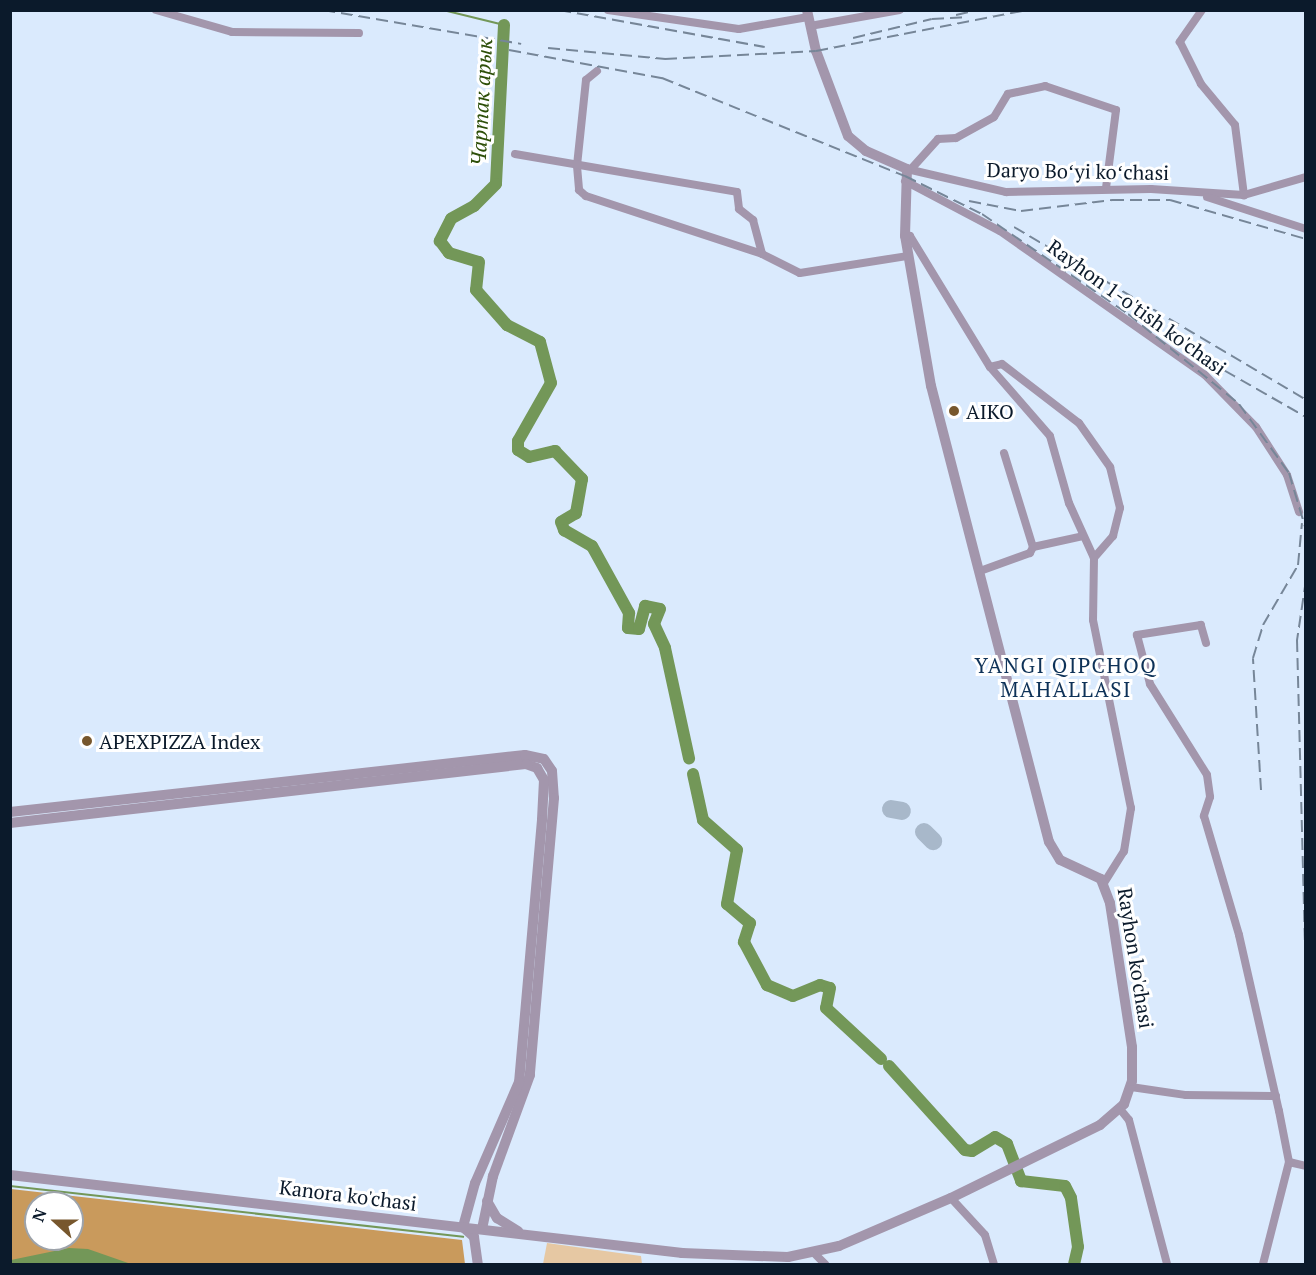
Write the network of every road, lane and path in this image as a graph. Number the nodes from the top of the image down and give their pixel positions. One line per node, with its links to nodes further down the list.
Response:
1 (156, 10): 6 (street)
2 (608, 10): 5 (street)
3 (900, 10): 5 (street)
4 (1202, 10): 15 (street)
5 (808, 18): 10 (street, Daryo Boʻyi koʻchasi)
6 (358, 33)
7 (597, 71): 9 (street)
8 (515, 154): 9 (street)
9 (577, 166): 18 (street); 18 (street)
10 (910, 169): 12 (street); 13 (street, Daryo Boʻyi koʻchasi); 13 (street)
11 (1305, 177): 15 (street, Daryo Boʻyi koʻchasi)
12 (904, 181): 17 (street); 22 (street, Rayhon 1-o'tish ko'chasi)
13 (1106, 188): 14 (street, Daryo Boʻyi koʻchasi)
14 (1196, 194): 15 (street, Daryo Boʻyi koʻchasi); 16 (street)
15 (1244, 195)
16 (1305, 229)
17 (904, 236): 19 (street); 20 (street)
18 (762, 254): 19 (street)
19 (907, 256): 26 (street)
20 (990, 367): 23 (street); 25 (street)
21 (1004, 453): 24 (street)
22 (1299, 512)
23 (1083, 536): 24 (street); 25 (street)
24 (1033, 547): 26 (street)
25 (1094, 558): 34 (street, Rayhon ko'chasi)
26 (980, 571): 34 (street)
27 (1206, 643): 38 (street)
28 (539, 762): 29 (street); 30 (street); 33 (street)
29 (191, 789): 30 (street); 31 (street)
30 (143, 809): 32 (street)
31 (10, 812)
32 (10, 823)
33 (543, 869): 35 (street); 36 (street)
34 (1104, 883): 37 (street, Rayhon ko'chasi)
35 (530, 949): 36 (street); 45 (street)
36 (543, 950): 44 (street)
37 (1131, 1087): 38 (street); 39 (street, Rayhon ko'chasi)
38 (1276, 1096): 40 (street)
39 (1120, 1109): 43 (street, Rayhon ko'chasi); 57 (street)
40 (1289, 1162): 41 (street); 58 (street)
41 (1305, 1166)
42 (10, 1175): 45 (street, Kanora ko'chasi)
43 (951, 1198): 50 (street, Rayhon ko'chasi); 56 (street)
44 (487, 1201): 46 (street); 47 (street)
45 (463, 1227): 46 (street, Kanora ko'chasi); 48 (street)
46 (482, 1228): 47 (street, Kanora ko'chasi); 48 (street)
47 (520, 1232): 49 (street, Kanora ko'chasi)
48 (474, 1237): 52 (street)
49 (682, 1253): 51 (street, Rayhon ko'chasi); 53 (street)
50 (814, 1253): 51 (street, Rayhon ko'chasi); 55 (street)
51 (730, 1258): 54 (street)
52 (478, 1264)
53 (699, 1264)
54 (717, 1264)
55 (825, 1264)
56 (994, 1264)
57 (1167, 1264)
58 (1263, 1264)

